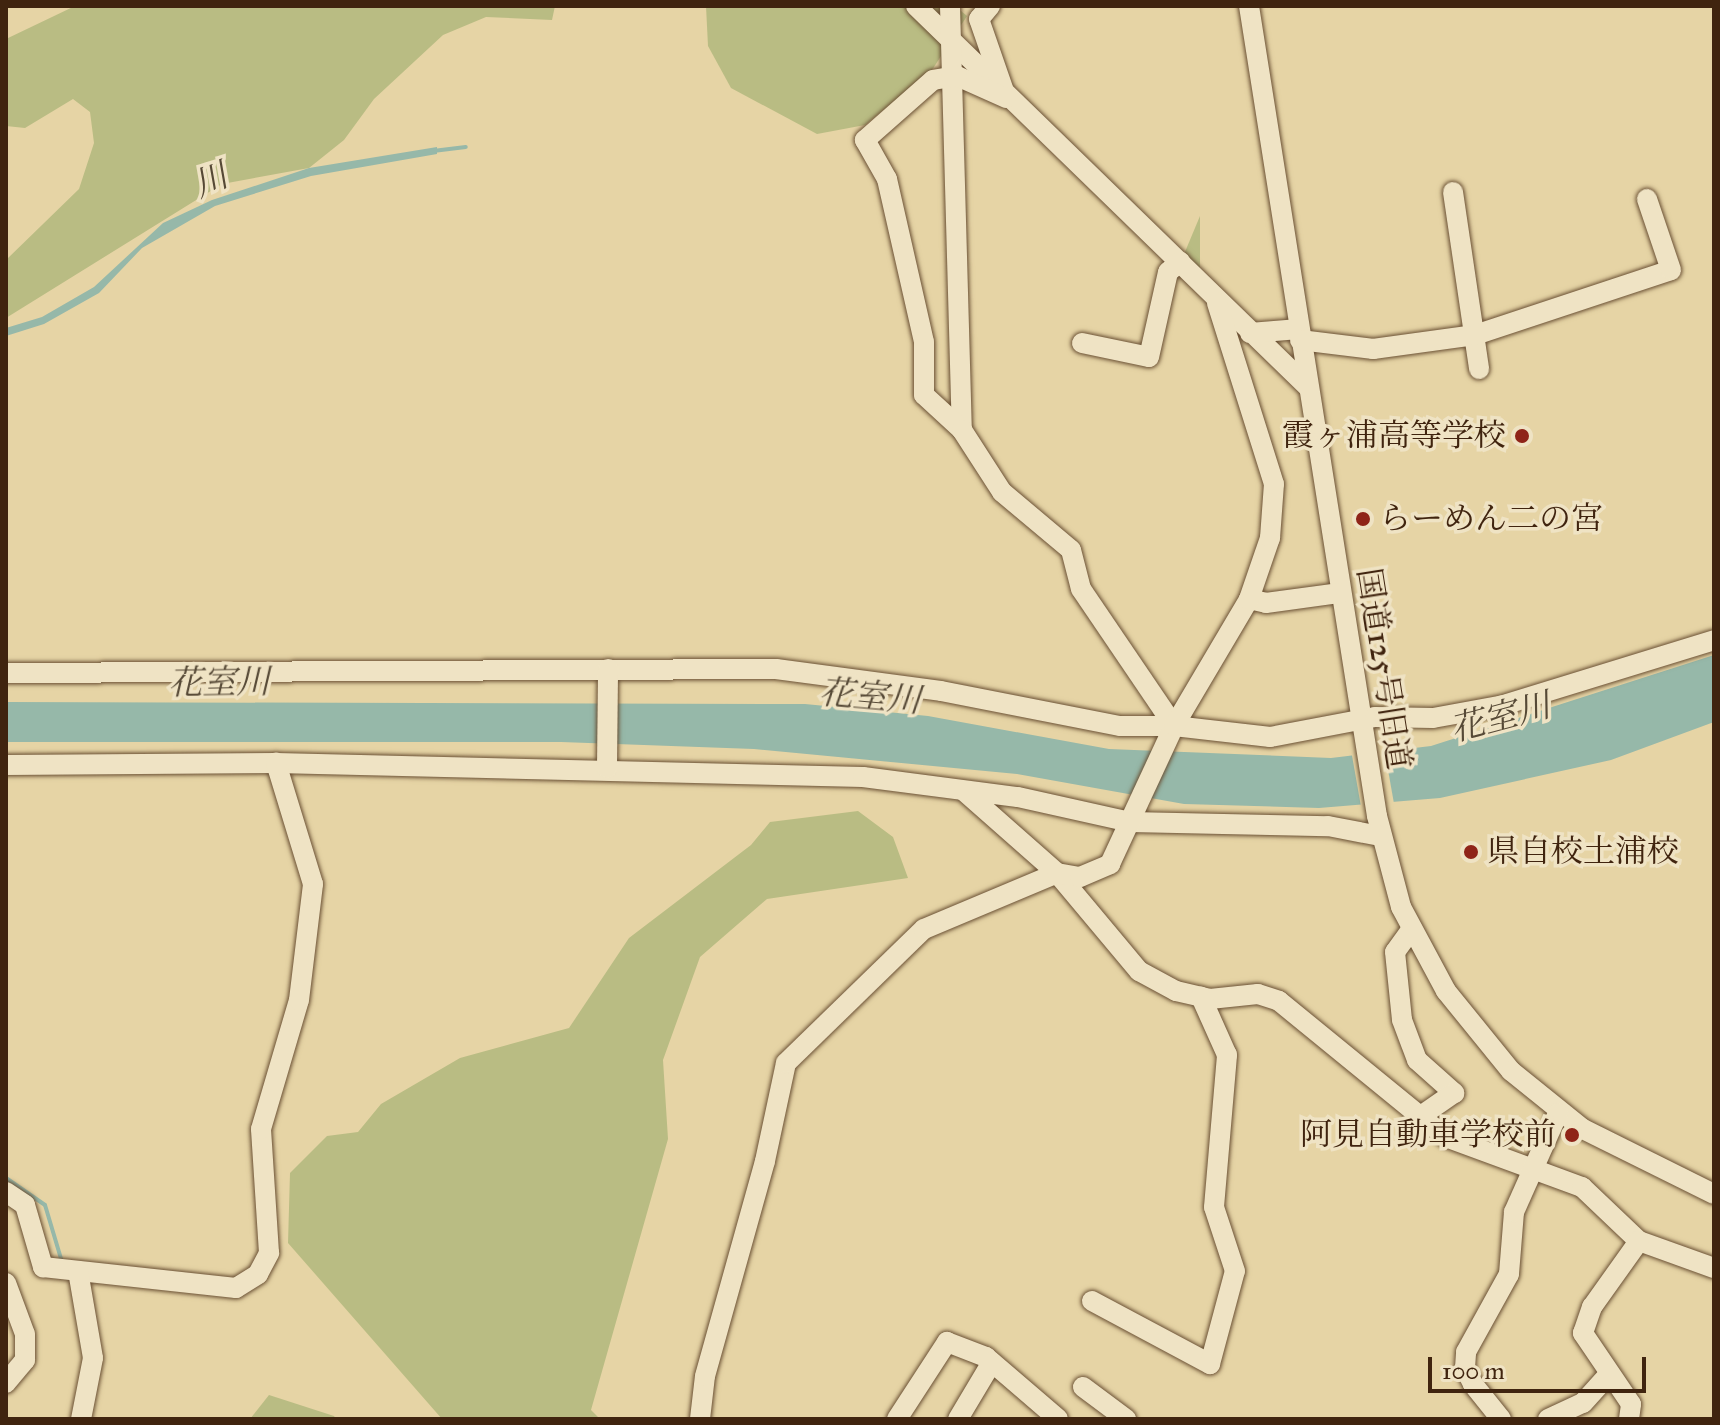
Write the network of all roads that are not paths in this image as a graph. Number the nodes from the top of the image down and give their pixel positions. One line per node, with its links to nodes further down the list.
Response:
1 (916, 6): 5 (street)
2 (950, 6): 5 (street)
3 (990, 6): 7 (street)
4 (1249, 6): 13 (street, 国道125号旧道)
5 (951, 41): 6 (street); 7 (street)
6 (952, 77): 7 (street); 18 (street); 18 (street)
7 (1006, 98): 10 (street)
8 (1453, 192): 14 (street)
9 (1647, 199): 14 (street)
10 (1180, 262): 11 (street); 15 (street)
11 (1217, 303): 12 (street); 20 (street)
12 (1250, 333): 13 (street); 17 (street)
13 (1300, 334): 14 (street); 17 (street, 国道125号旧道)
14 (1475, 335): 16 (street)
15 (1082, 343)
16 (1479, 369)
17 (1308, 387): 19 (street, 国道125号旧道)
18 (962, 430): 25 (street)
19 (1340, 593): 20 (street); 24 (street, 国道125号旧道)
20 (1249, 599): 25 (street)
21 (1714, 640): 24 (street)
22 (608, 669): 23 (street); 25 (street); 28 (street)
23 (6, 673)
24 (1362, 727): 25 (street); 31 (street, 国道125号旧道)
25 (1171, 732): 30 (street)
26 (276, 763): 27 (street); 28 (street); 42 (street)
27 (6, 765)
28 (607, 768): 29 (street)
29 (961, 789): 30 (street); 32 (street)
30 (1133, 815): 31 (street); 32 (street)
31 (1378, 826): 33 (street, 国道125号旧道)
32 (1057, 873): 34 (street); 50 (street)
33 (1411, 930): 35 (street, 国道125号旧道); 36 (street)
34 (1201, 997): 36 (street); 44 (street)
35 (1558, 1113): 37 (street); 39 (street, 国道125号旧道)
36 (1418, 1118): 37 (street)
37 (1536, 1167): 40 (street); 55 (street)
38 (6, 1192): 42 (street)
39 (1714, 1194)
40 (1639, 1241): 41 (street); 46 (street)
41 (1714, 1268)
42 (78, 1271): 49 (street)
43 (6, 1283): 47 (street)
44 (1092, 1301)
45 (992, 1362): 51 (street); 52 (street); 53 (street)
46 (1609, 1374): 56 (street); 57 (street)
47 (6, 1383)
48 (1083, 1387): 54 (street)
49 (81, 1419)
50 (700, 1419)
51 (897, 1419)
52 (958, 1419)
53 (1058, 1419)
54 (1126, 1419)
55 (1501, 1419)
56 (1548, 1419)
57 (1629, 1419)

